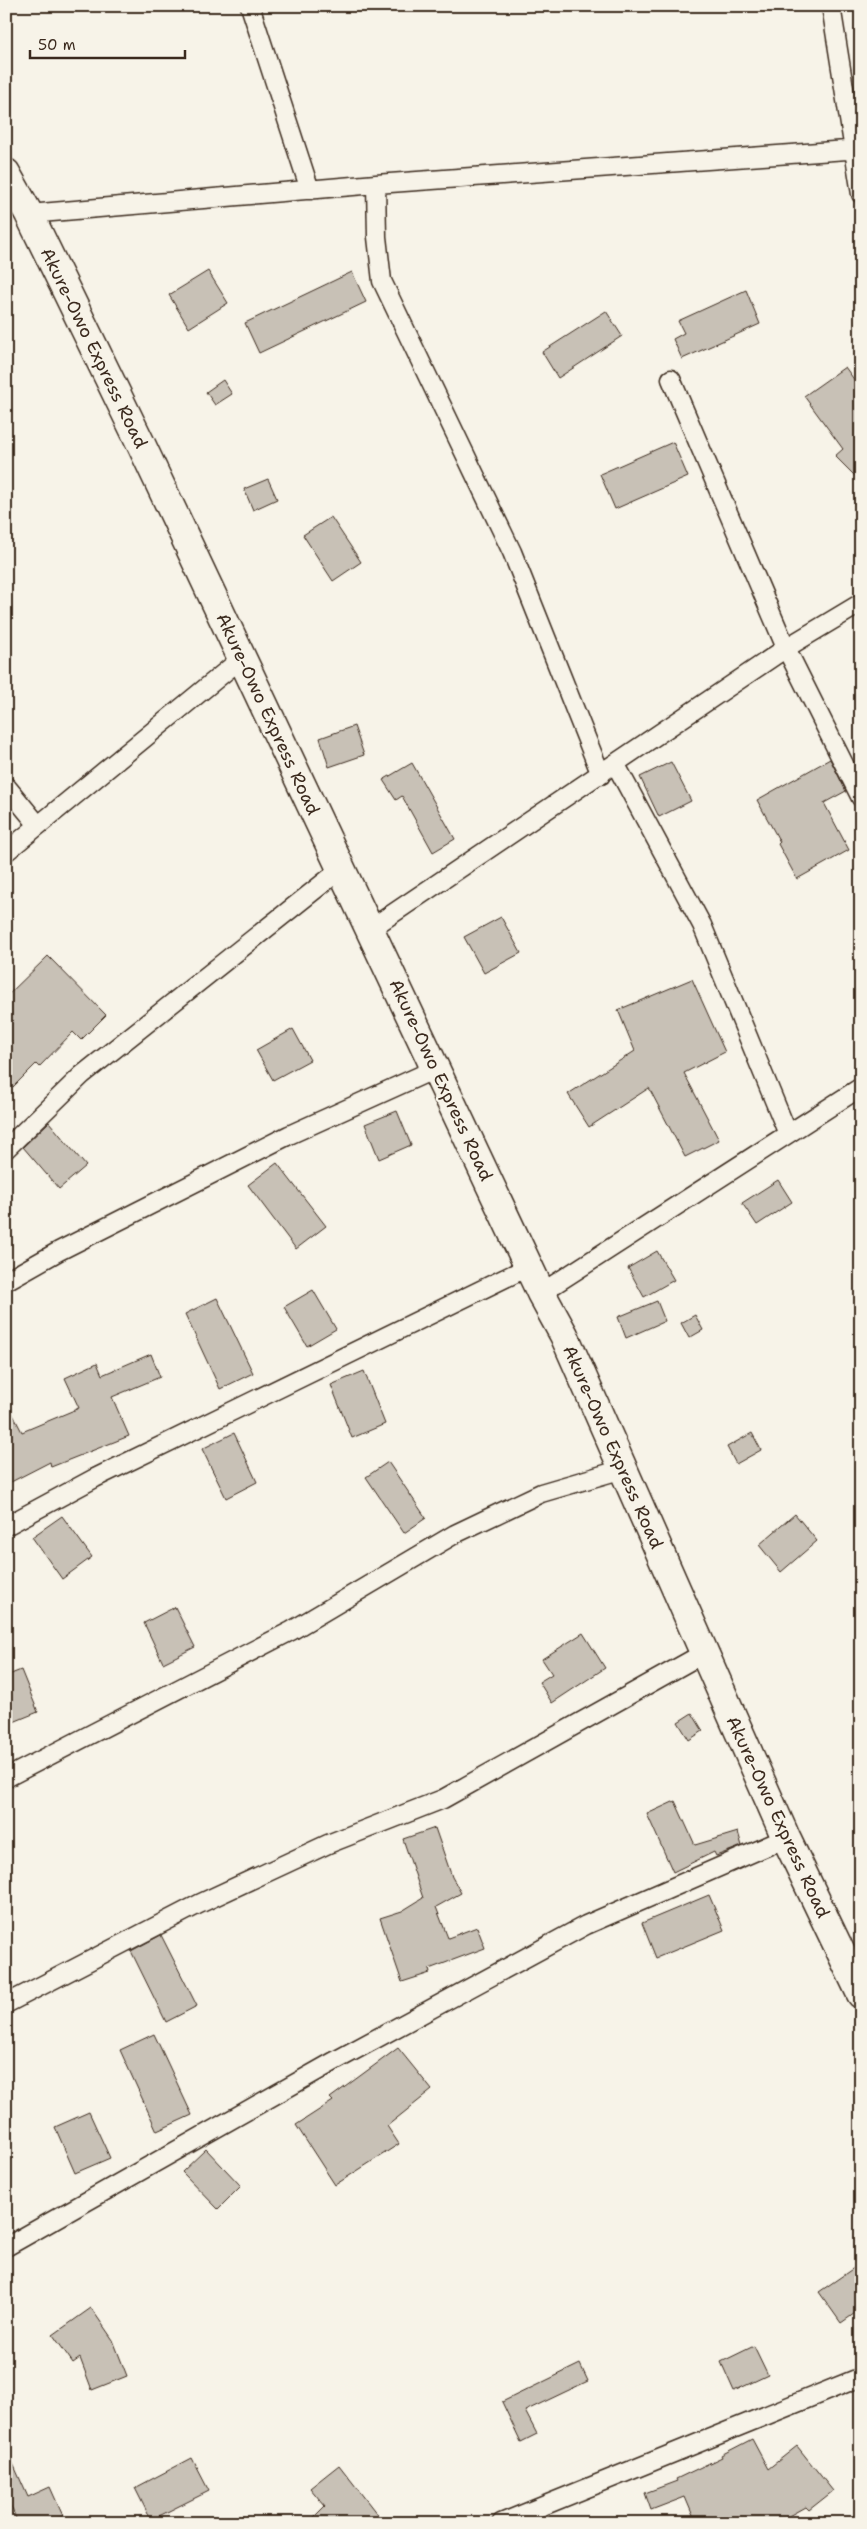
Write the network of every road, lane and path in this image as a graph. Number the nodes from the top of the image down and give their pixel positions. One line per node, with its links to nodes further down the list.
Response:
1 (250, 6): 5 (street)
2 (831, 6): 3 (street)
3 (857, 150): 4 (street); 6 (street)
4 (376, 184): 5 (street); 13 (street)
5 (310, 190): 7 (street)
6 (861, 194)
7 (15, 195): 11 (highway, Akure-Owo Express Road)
8 (670, 379): 10 (street)
9 (861, 603): 10 (street)
10 (786, 648): 12 (street); 15 (street)
11 (242, 658): 16 (street); 18 (highway, Akure-Owo Express Road)
12 (616, 765): 13 (street); 22 (street)
13 (601, 775): 19 (street)
14 (6, 786): 16 (street)
15 (861, 798)
16 (38, 826): 17 (street)
17 (6, 852)
18 (341, 869): 19 (highway, Akure-Owo Express Road); 23 (street)
19 (370, 929): 20 (highway, Akure-Owo Express Road)
20 (436, 1069): 24 (highway, Akure-Owo Express Road); 25 (street)
21 (861, 1087): 22 (street)
22 (788, 1134): 26 (street)
23 (6, 1148)
24 (528, 1266): 26 (highway, Akure-Owo Express Road); 28 (street)
25 (6, 1281)
26 (541, 1293): 27 (highway, Akure-Owo Express Road)
27 (623, 1469): 29 (highway, Akure-Owo Express Road); 30 (street)
28 (6, 1526)
29 (704, 1653): 31 (highway, Akure-Owo Express Road); 33 (street)
30 (6, 1778)
31 (786, 1838): 32 (highway, Akure-Owo Express Road); 34 (street)
32 (861, 1994)
33 (6, 2004)
34 (6, 2247)
35 (861, 2377): 36 (street)
36 (501, 2523)

